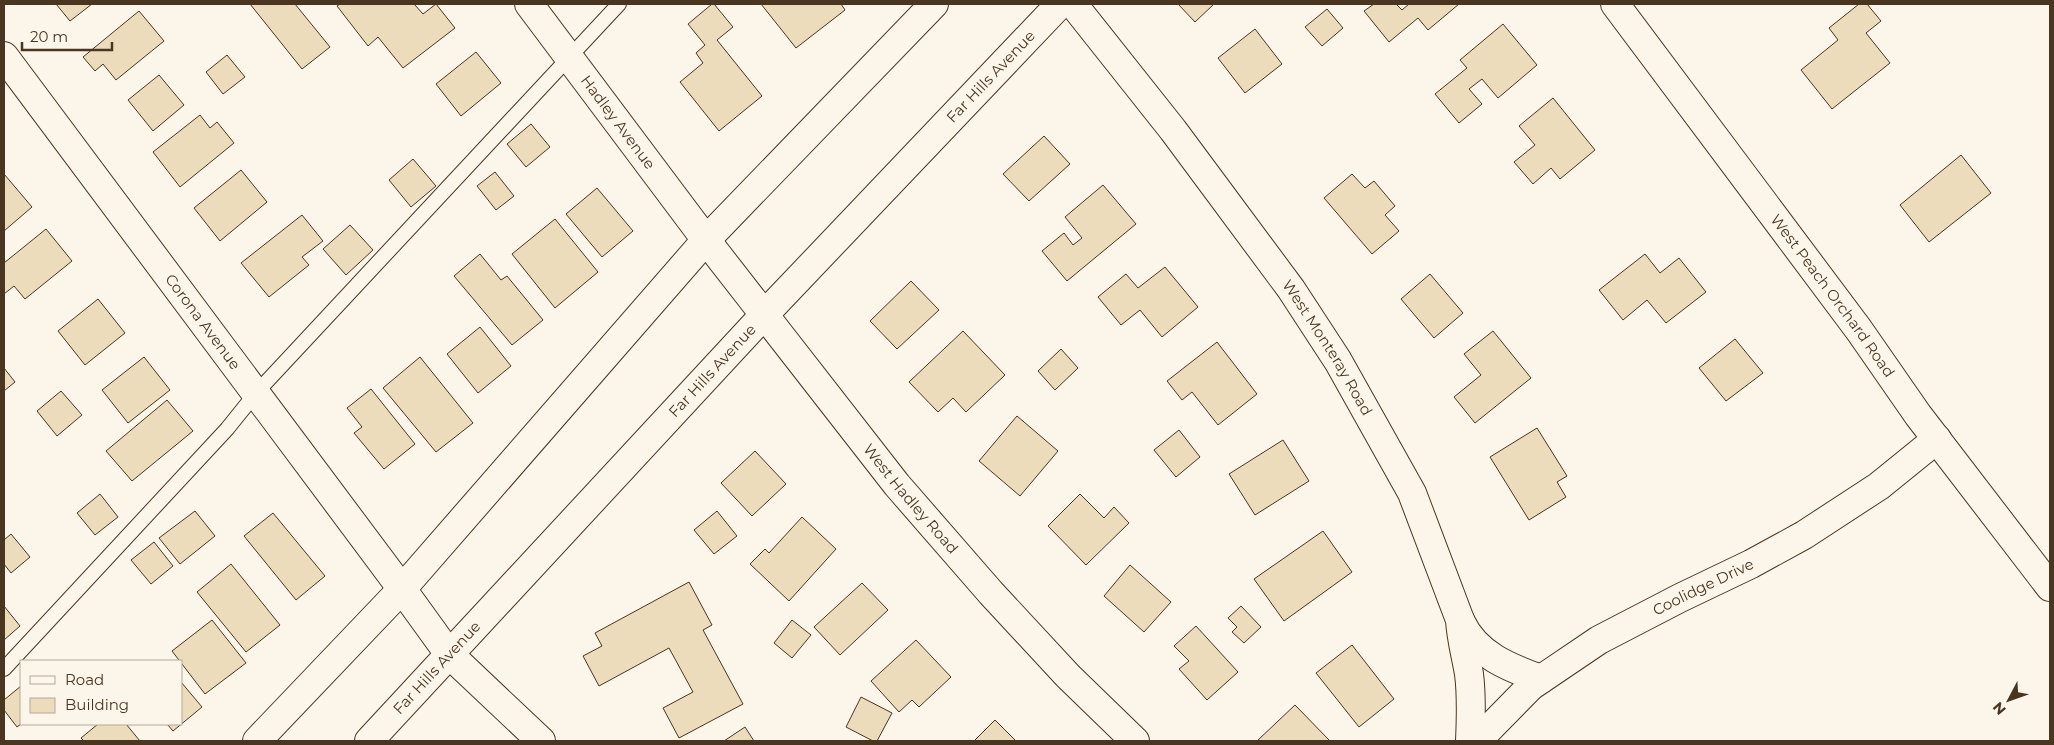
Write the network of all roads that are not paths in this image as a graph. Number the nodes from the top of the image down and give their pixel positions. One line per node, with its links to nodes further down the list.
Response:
1 (529, 4): 8 (street, Hadley Avenue)
2 (619, 4): 8 (lane)
3 (934, 4): 9 (street)
4 (1060, 4): 10 (street, Far Hills Avenue)
5 (1073, 4): 15 (street, West Monteray Road)
6 (1615, 4): 12 (street, West Peach Orchard Road)
7 (4, 56): 11 (street, Corona Avenue)
8 (569, 57): 9 (street, Hadley Avenue); 11 (lane)
9 (706, 240): 10 (street, West Hadley Road); 14 (street)
10 (764, 315): 16 (street, Far Hills Avenue); 22 (street, West Hadley Road)
11 (256, 393): 14 (street, Corona Avenue); 17 (lane)
12 (1938, 439): 13 (street, West Peach Orchard Road); 18 (street, Coolidge Drive)
13 (2050, 587)
14 (402, 589): 16 (street, Corona Avenue); 19 (street)
15 (1460, 620): 18 (street); 23 (street, West Monteray Road)
16 (449, 654): 20 (street, Far Hills Avenue); 21 (street, Corona Avenue)
17 (4, 668)
18 (1541, 679): 24 (street, Coolidge Drive)
19 (256, 741)
20 (369, 741)
21 (541, 741)
22 (1135, 741)
23 (1470, 741)
24 (1477, 741)

